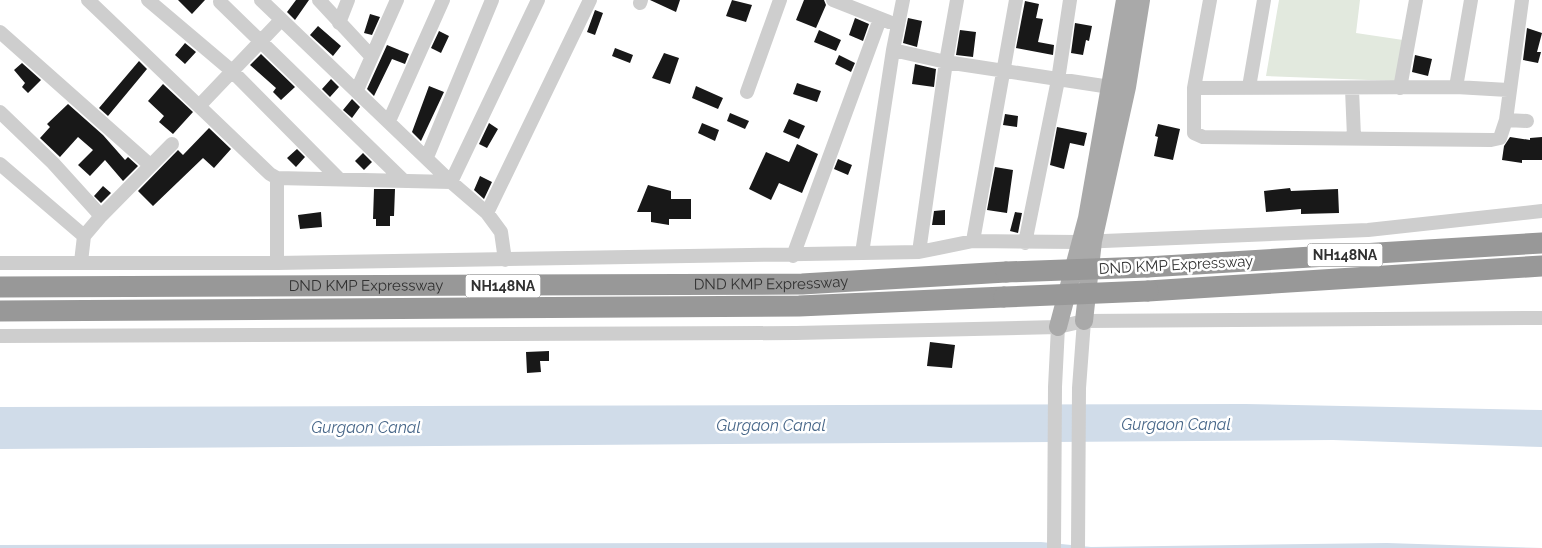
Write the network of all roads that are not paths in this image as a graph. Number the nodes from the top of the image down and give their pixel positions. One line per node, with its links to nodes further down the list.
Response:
1 (88, 0): 46 (street)
2 (148, 0): 35 (street)
3 (261, 0): 26 (street)
4 (319, 0): 27 (street)
5 (348, 0): 27 (street)
6 (397, 0): 32 (street)
7 (443, 0): 50 (street)
8 (492, 0): 53 (street)
9 (538, 0): 59 (street)
10 (590, 0): 61 (street)
11 (780, 0): 45 (street)
12 (833, 0): 25 (street)
13 (903, 0): 28 (street)
14 (957, 0): 33 (street)
15 (1016, 0): 34 (street)
16 (1070, 0): 36 (street)
17 (1125, 0): 37 (main road)
18 (1142, 0): 65 (main road)
19 (1210, 0): 39 (street)
20 (1264, 0): 40 (street)
21 (1416, 0): 41 (street)
22 (1471, 0): 38 (street)
23 (1522, 0): 44 (street)
24 (220, 2): 30 (street)
25 (880, 19): 28 (street); 70 (street)
26 (281, 20): 30 (street); 43 (street)
27 (339, 23): 32 (street)
28 (897, 25): 31 (street)
29 (0, 32): 55 (street)
30 (260, 41): 35 (street); 58 (street)
31 (893, 50): 33 (street); 69 (street)
32 (371, 56): 43 (street)
33 (946, 62): 34 (street); 68 (street)
34 (1003, 69): 36 (street); 64 (street)
35 (232, 71): 46 (street); 57 (street)
36 (1058, 80): 37 (street); 66 (street)
37 (1110, 87): 65 (main road)
38 (1456, 87): 41 (street); 44 (street)
39 (1194, 88): 40 (street); 51 (street)
40 (1249, 88): 42 (street)
41 (1400, 88): 42 (street)
42 (1352, 89): 51 (street)
43 (357, 90): 50 (street)
44 (1508, 90): 48 (street)
45 (747, 92)
46 (199, 106): 56 (street)
47 (0, 112): 62 (street)
48 (1506, 120): 49 (street); 51 (street)
49 (1527, 120)
50 (389, 121): 53 (street)
51 (1354, 137)
52 (172, 144): 55 (street)
53 (427, 157): 59 (street)
54 (0, 164): 63 (street)
55 (150, 165): 62 (street)
56 (277, 178): 57 (street); 74 (street)
57 (339, 179): 58 (street)
58 (403, 180): 59 (street)
59 (451, 182): 61 (street)
60 (1542, 211): 65 (street)
61 (487, 213): 71 (street)
62 (101, 216): 63 (street)
63 (84, 236): 73 (street)
64 (972, 241): 66 (street); 68 (street)
65 (1087, 241): 66 (street); 79 (main road); 80 (main road)
66 (1025, 243)
67 (1542, 243): 76 (highway, DND KMP Expressway / NH148NA, bridge)
68 (919, 252): 69 (street)
69 (862, 253): 70 (street)
70 (793, 256): 71 (street)
71 (505, 260): 74 (street)
72 (1, 262): 73 (street)
73 (81, 262): 74 (street)
74 (277, 263)
75 (1542, 266): 77 (highway, DND KMP Expressway / NH148NA, bridge)
76 (0, 287)
77 (0, 310)
78 (1542, 318): 79 (street)
79 (1084, 321): 80 (street); 83 (street)
80 (1058, 327): 81 (street); 82 (street)
81 (0, 336)
82 (1054, 548)
83 (1078, 548)

